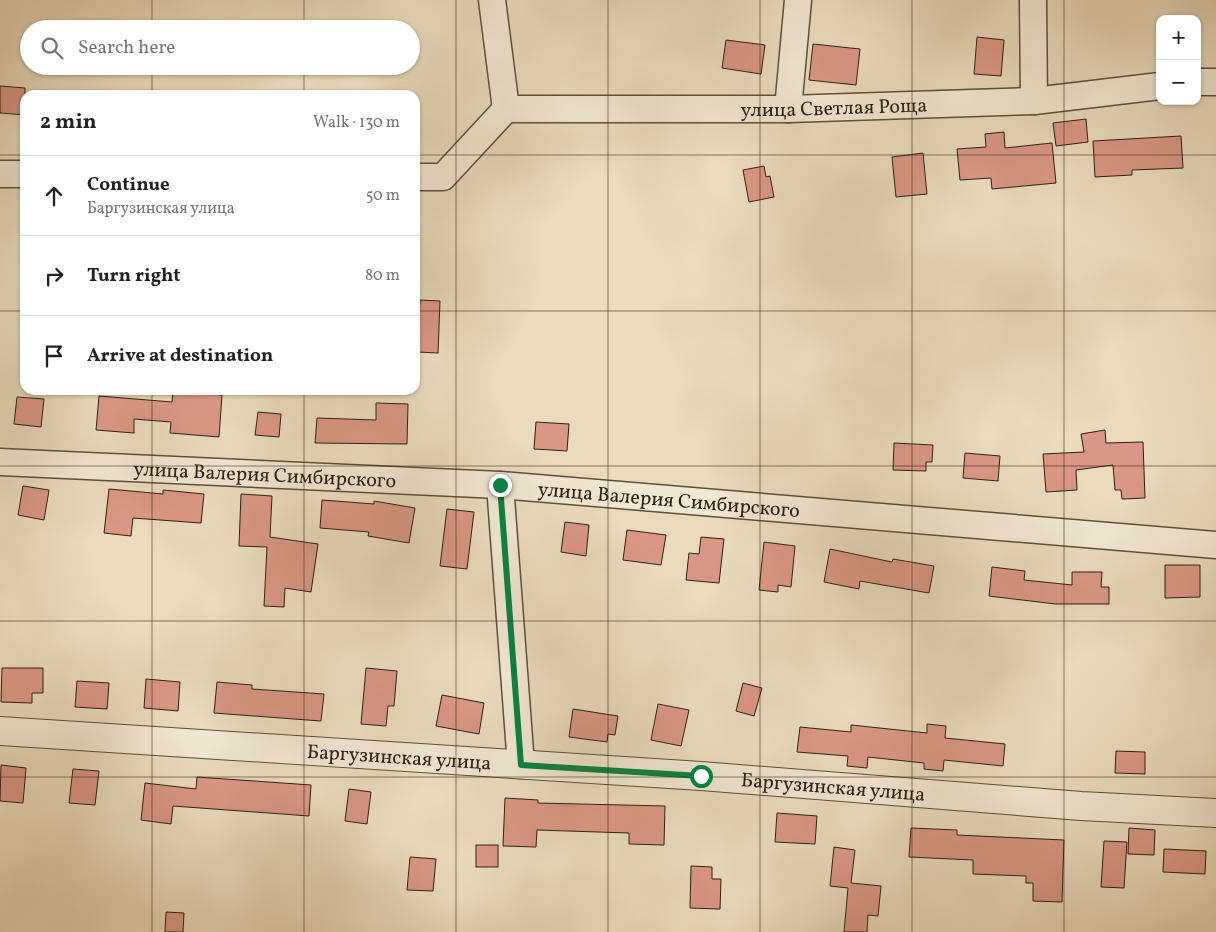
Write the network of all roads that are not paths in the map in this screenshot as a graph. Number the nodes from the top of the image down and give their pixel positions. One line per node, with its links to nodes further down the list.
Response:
1 (492, 0): 8 (street)
2 (798, 0): 9 (street)
3 (1033, 0): 7 (street)
4 (1201, 82): 5 (street)
5 (1216, 82)
6 (1156, 86): 7 (street, улица Светлая Роща)
7 (1034, 101): 9 (street, улица Светлая Роща)
8 (506, 109): 9 (street, улица Светлая Роща); 12 (street)
9 (788, 109)
10 (0, 174): 11 (street)
11 (20, 174)
12 (420, 177)
13 (0, 462): 14 (street, улица Валерия Симбирского)
14 (500, 485): 15 (street, улица Валерия Симбирского); 17 (street)
15 (1216, 545)
16 (0, 731): 17 (street, Баргузинская улица)
17 (521, 765): 18 (street, Баргузинская улица)
18 (1216, 813)

